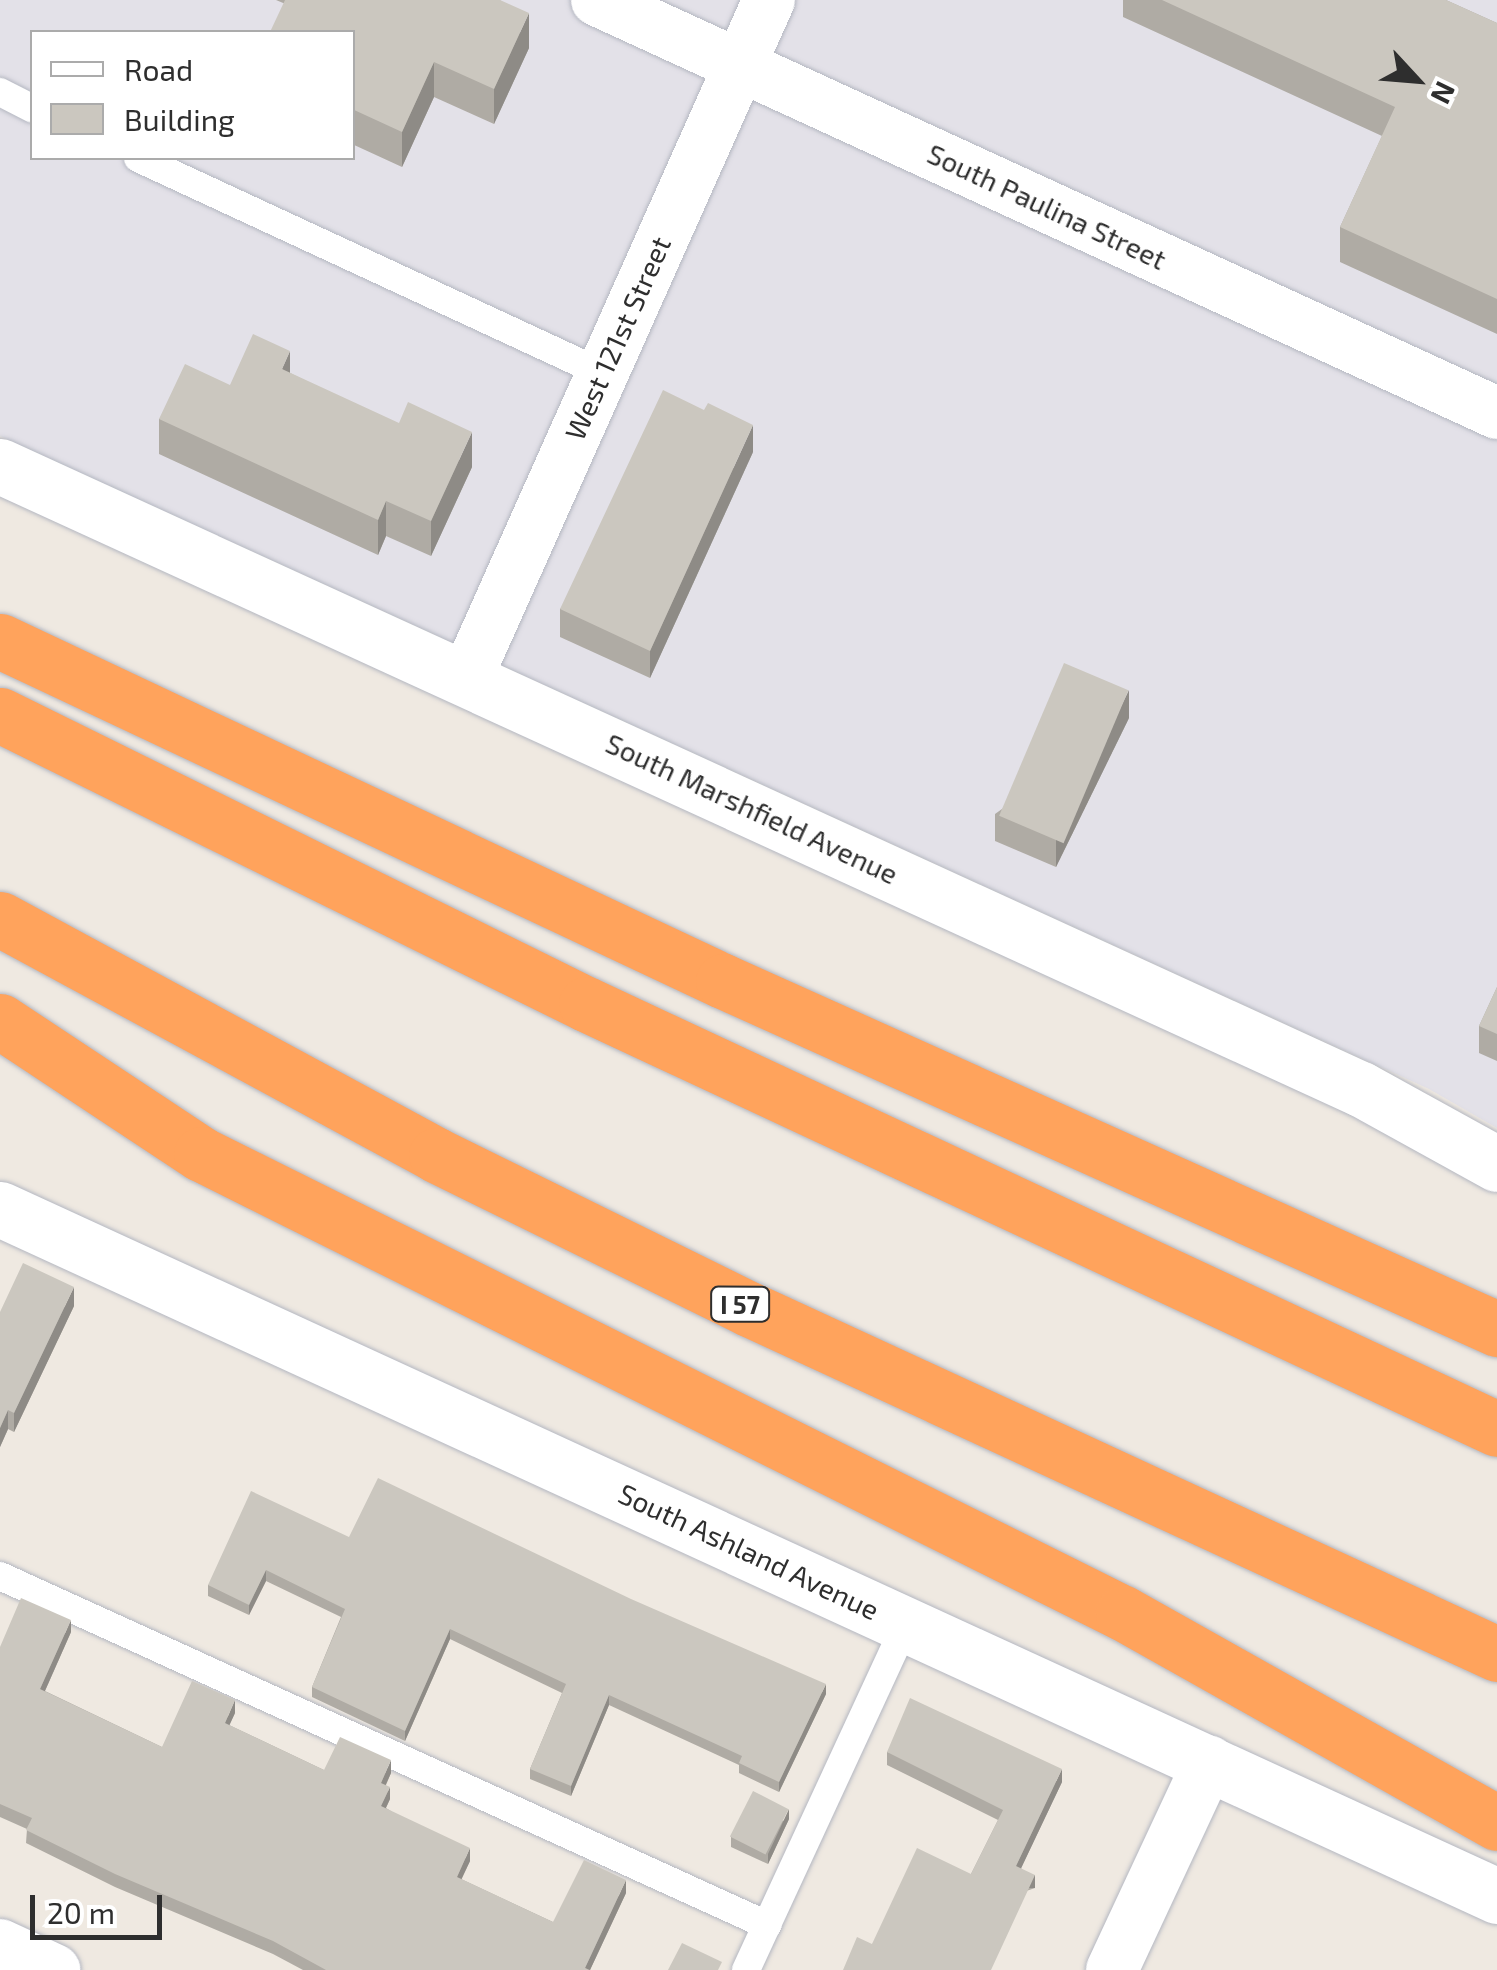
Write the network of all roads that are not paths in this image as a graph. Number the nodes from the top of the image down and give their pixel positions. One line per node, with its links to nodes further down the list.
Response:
1 (597, 0): 3 (street, South Paulina Street)
2 (769, 0): 3 (street, West 121st Street)
3 (739, 65): 7 (street, West 121st Street); 8 (street, South Paulina Street)
4 (0, 92): 5 (lane)
5 (30, 107)
6 (142, 160): 7 (lane)
7 (602, 373): 11 (street, West 121st Street)
8 (1497, 413)
9 (0, 466): 11 (main road, South Marshfield Avenue)
10 (0, 641): 17 (highway)
11 (467, 677): 15 (main road, South Marshfield Avenue)
12 (0, 714): 18 (highway)
13 (0, 919): 21 (highway, I 57)
14 (0, 1021): 23 (highway)
15 (1497, 1164)
16 (0, 1209): 20 (main road, South Ashland Avenue)
17 (1497, 1329)
18 (1497, 1429)
19 (0, 1576): 25 (lane)
20 (906, 1623): 22 (main road, South Ashland Avenue); 25 (lane)
21 (1497, 1654)
22 (1209, 1762): 24 (main road, South Ashland Avenue); 29 (street)
23 (1497, 1823)
24 (1497, 1896)
25 (767, 1925): 28 (lane)
26 (0, 1946): 27 (street)
27 (54, 1970)
28 (746, 1970)
29 (1112, 1970)

